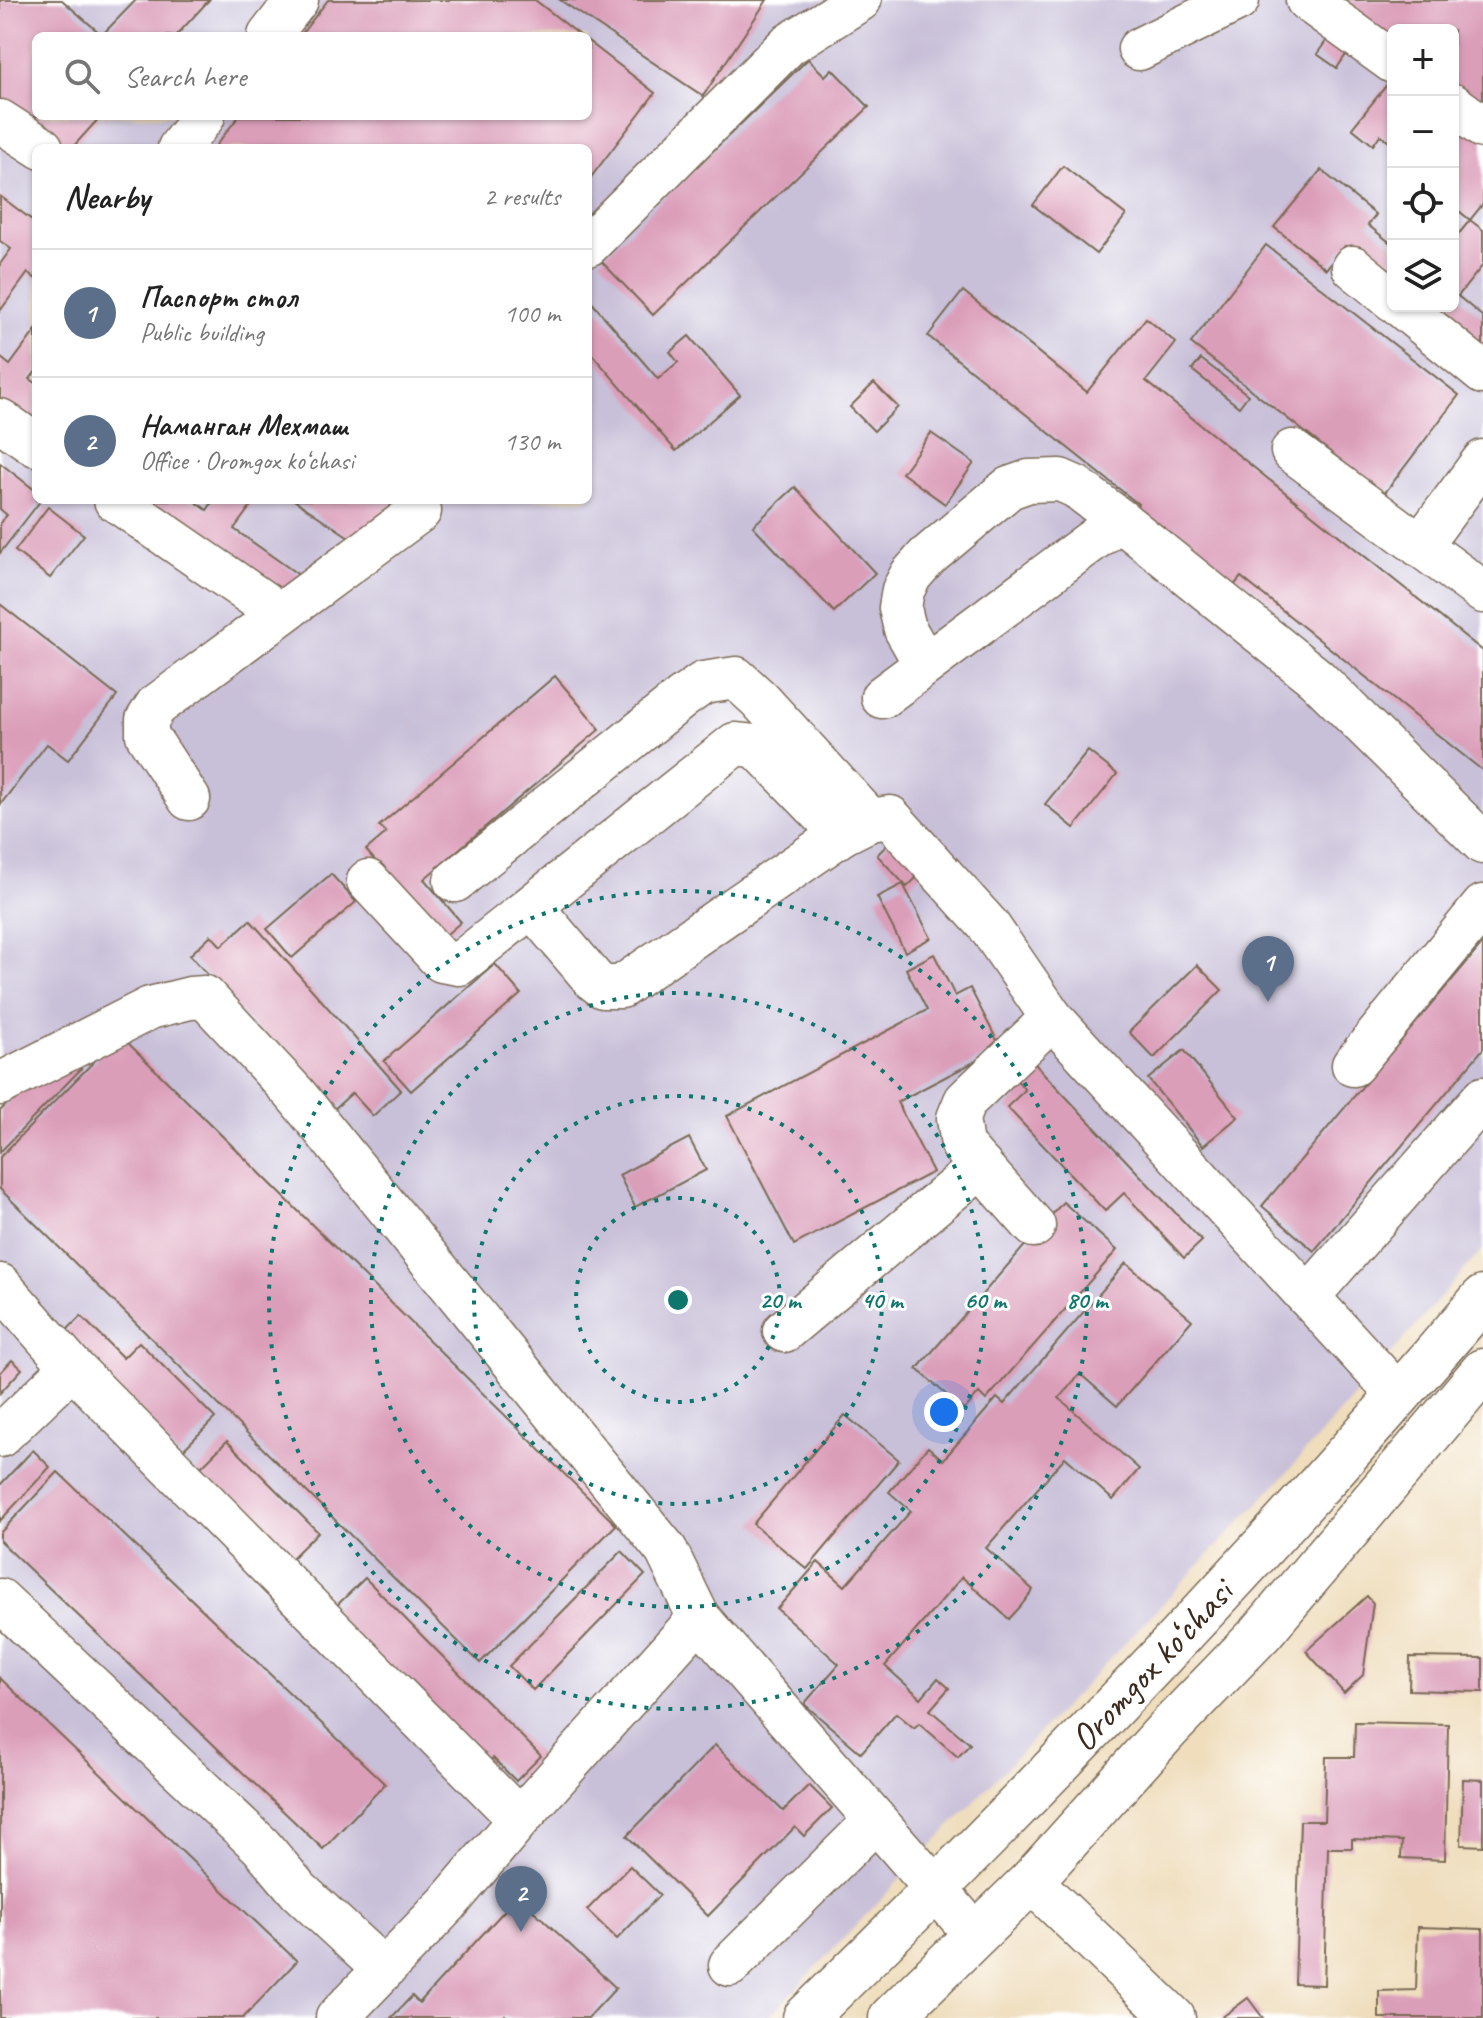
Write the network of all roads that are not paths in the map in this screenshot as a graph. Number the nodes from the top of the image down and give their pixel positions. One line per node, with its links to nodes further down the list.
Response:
1 (297, 0): 5 (street)
2 (860, 0): 14 (street)
3 (1238, 0): 6 (street)
4 (1307, 0): 7 (street)
5 (272, 32)
6 (1139, 49)
7 (1387, 58)
8 (1459, 109): 11 (street)
9 (201, 120): 13 (street)
10 (0, 121): 12 (street)
11 (1483, 127)
12 (36, 144)
13 (182, 144)
14 (592, 241)
15 (1353, 267): 16 (street)
16 (1387, 295)
17 (1408, 312): 18 (street)
18 (1483, 373)
19 (0, 420): 20 (street)
20 (32, 442)
21 (1292, 451): 26 (street)
22 (1483, 461): 26 (street)
23 (121, 504): 28 (street)
24 (420, 511): 28 (street)
25 (1120, 520): 29 (street); 29 (street); 33 (street)
26 (1420, 546): 27 (street)
27 (1483, 592)
28 (280, 614): 31 (street)
29 (925, 664): 30 (street)
30 (882, 697)
31 (189, 799)
32 (856, 827): 35 (street); 37 (street); 37 (street); 38 (street)
33 (1483, 843)
34 (368, 881): 37 (street)
35 (455, 881)
36 (1483, 906): 39 (street)
37 (532, 907)
38 (1052, 1018): 42 (street); 45 (street)
39 (1353, 1065)
40 (0, 1084): 53 (street)
41 (1483, 1098): 45 (street)
42 (981, 1166): 43 (street); 47 (street)
43 (1034, 1226)
44 (0, 1285): 48 (street)
45 (1308, 1297): 50 (street)
46 (1483, 1298): 50 (main road, Oromgox ko‘chasi)
47 (784, 1331)
48 (72, 1367): 51 (street); 54 (street)
49 (1483, 1371): 56 (main road, Oromgox ko‘chasi)
50 (1399, 1396): 57 (main road, Oromgox ko‘chasi)
51 (0, 1436)
52 (0, 1600): 60 (street)
53 (699, 1618): 54 (street); 55 (street)
54 (519, 1819): 60 (street)
55 (875, 1821): 57 (street); 59 (street)
56 (1031, 1881): 58 (main road, Oromgox ko‘chasi); 64 (street)
57 (935, 1891): 58 (street); 63 (main road, Oromgox ko‘chasi)
58 (975, 1934): 61 (main road, Oromgox ko‘chasi)
59 (730, 1965)
60 (383, 1969): 62 (street)
61 (908, 2012)
62 (337, 2018)
63 (805, 2018)
64 (1174, 2018)

